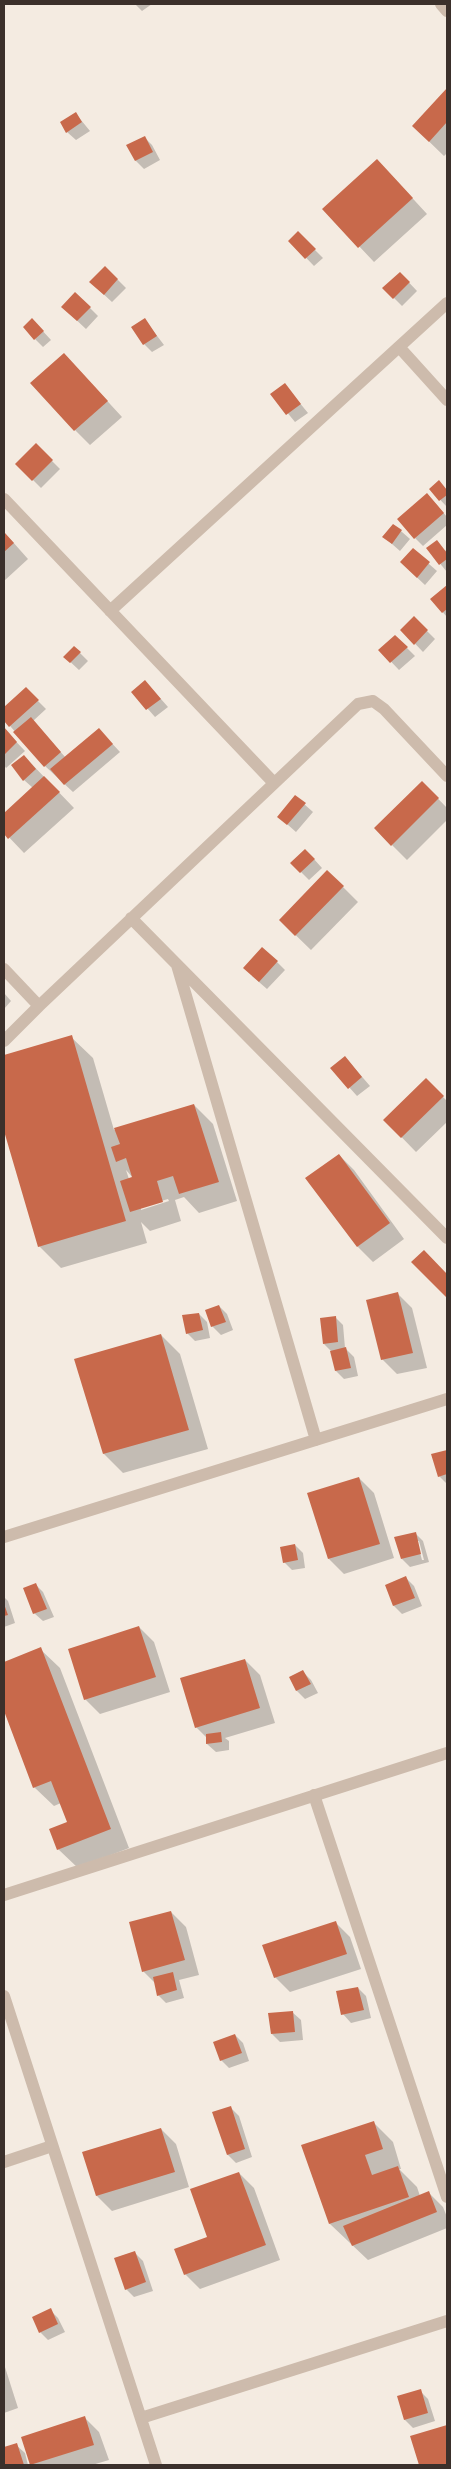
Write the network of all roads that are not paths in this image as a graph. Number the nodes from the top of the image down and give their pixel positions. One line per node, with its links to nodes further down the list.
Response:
1 (441, 4): 2 (street)
2 (447, 11)
3 (447, 303): 4 (street)
4 (400, 348): 5 (street); 7 (street)
5 (447, 400)
6 (4, 499): 7 (street)
7 (110, 610): 9 (street)
8 (447, 776): 9 (street)
9 (274, 783): 10 (street)
10 (131, 918): 11 (street); 13 (street)
11 (176, 965): 15 (street); 17 (street)
12 (4, 969): 13 (street)
13 (38, 1006): 14 (street)
14 (4, 1042)
15 (447, 1238)
16 (447, 1399): 17 (street)
17 (316, 1440): 18 (street)
18 (4, 1537)
19 (447, 1752): 20 (street)
20 (314, 1795): 21 (street); 25 (street)
21 (4, 1895)
22 (4, 1996): 23 (street)
23 (52, 2146): 24 (street); 27 (street)
24 (4, 2162)
25 (447, 2196)
26 (447, 2321): 27 (street)
27 (141, 2418): 28 (street)
28 (153, 2464)

